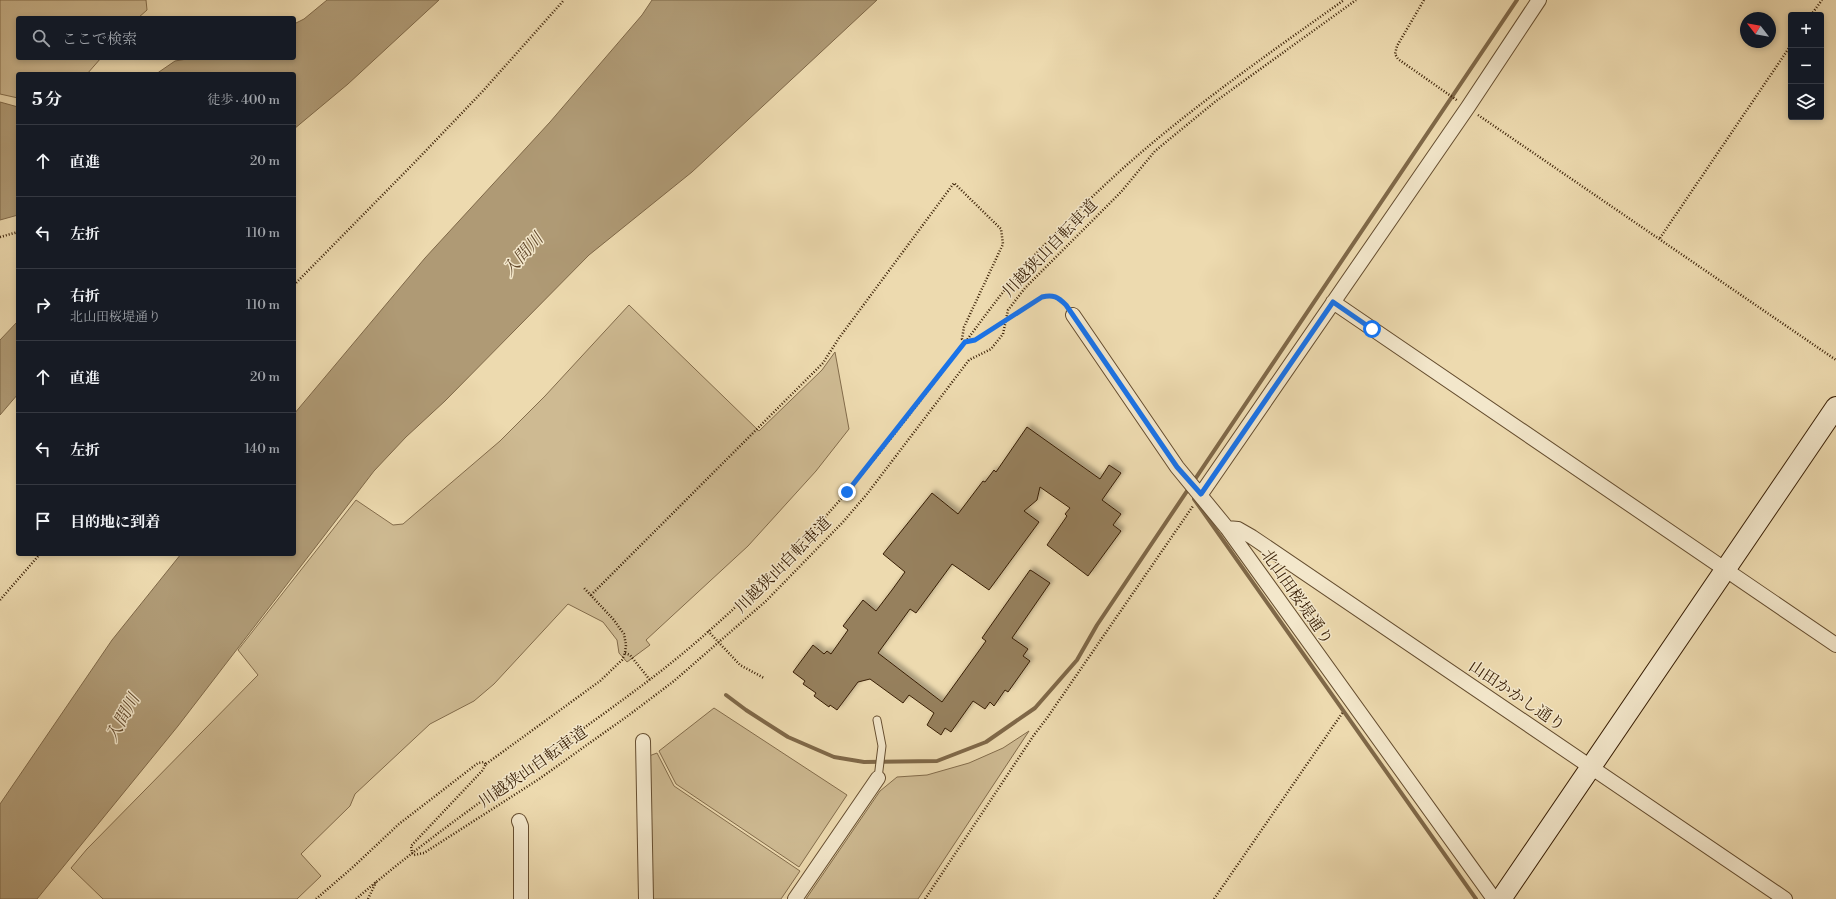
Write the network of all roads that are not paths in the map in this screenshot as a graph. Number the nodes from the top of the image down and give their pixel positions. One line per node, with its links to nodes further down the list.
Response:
1 (1539, 0): 2 (street)
2 (1333, 302): 5 (street); 7 (street)
3 (1072, 315): 5 (street, 北山田桜堤通り)
4 (1836, 407): 7 (street)
5 (1201, 494): 6 (street, 北山田桜堤通り)
6 (1227, 528): 11 (street, 山田かかし通り); 17 (street, 北山田桜堤通り)
7 (1725, 569): 8 (street); 11 (street)
8 (1836, 645)
9 (877, 720): 12 (lane)
10 (643, 741): 15 (street)
11 (1591, 767): 18 (street); 19 (street, 山田かかし通り)
12 (879, 775): 16 (street)
13 (519, 821): 14 (street)
14 (522, 899)
15 (646, 899)
16 (794, 899)
17 (1494, 899)
18 (1501, 899)
19 (1785, 899)

